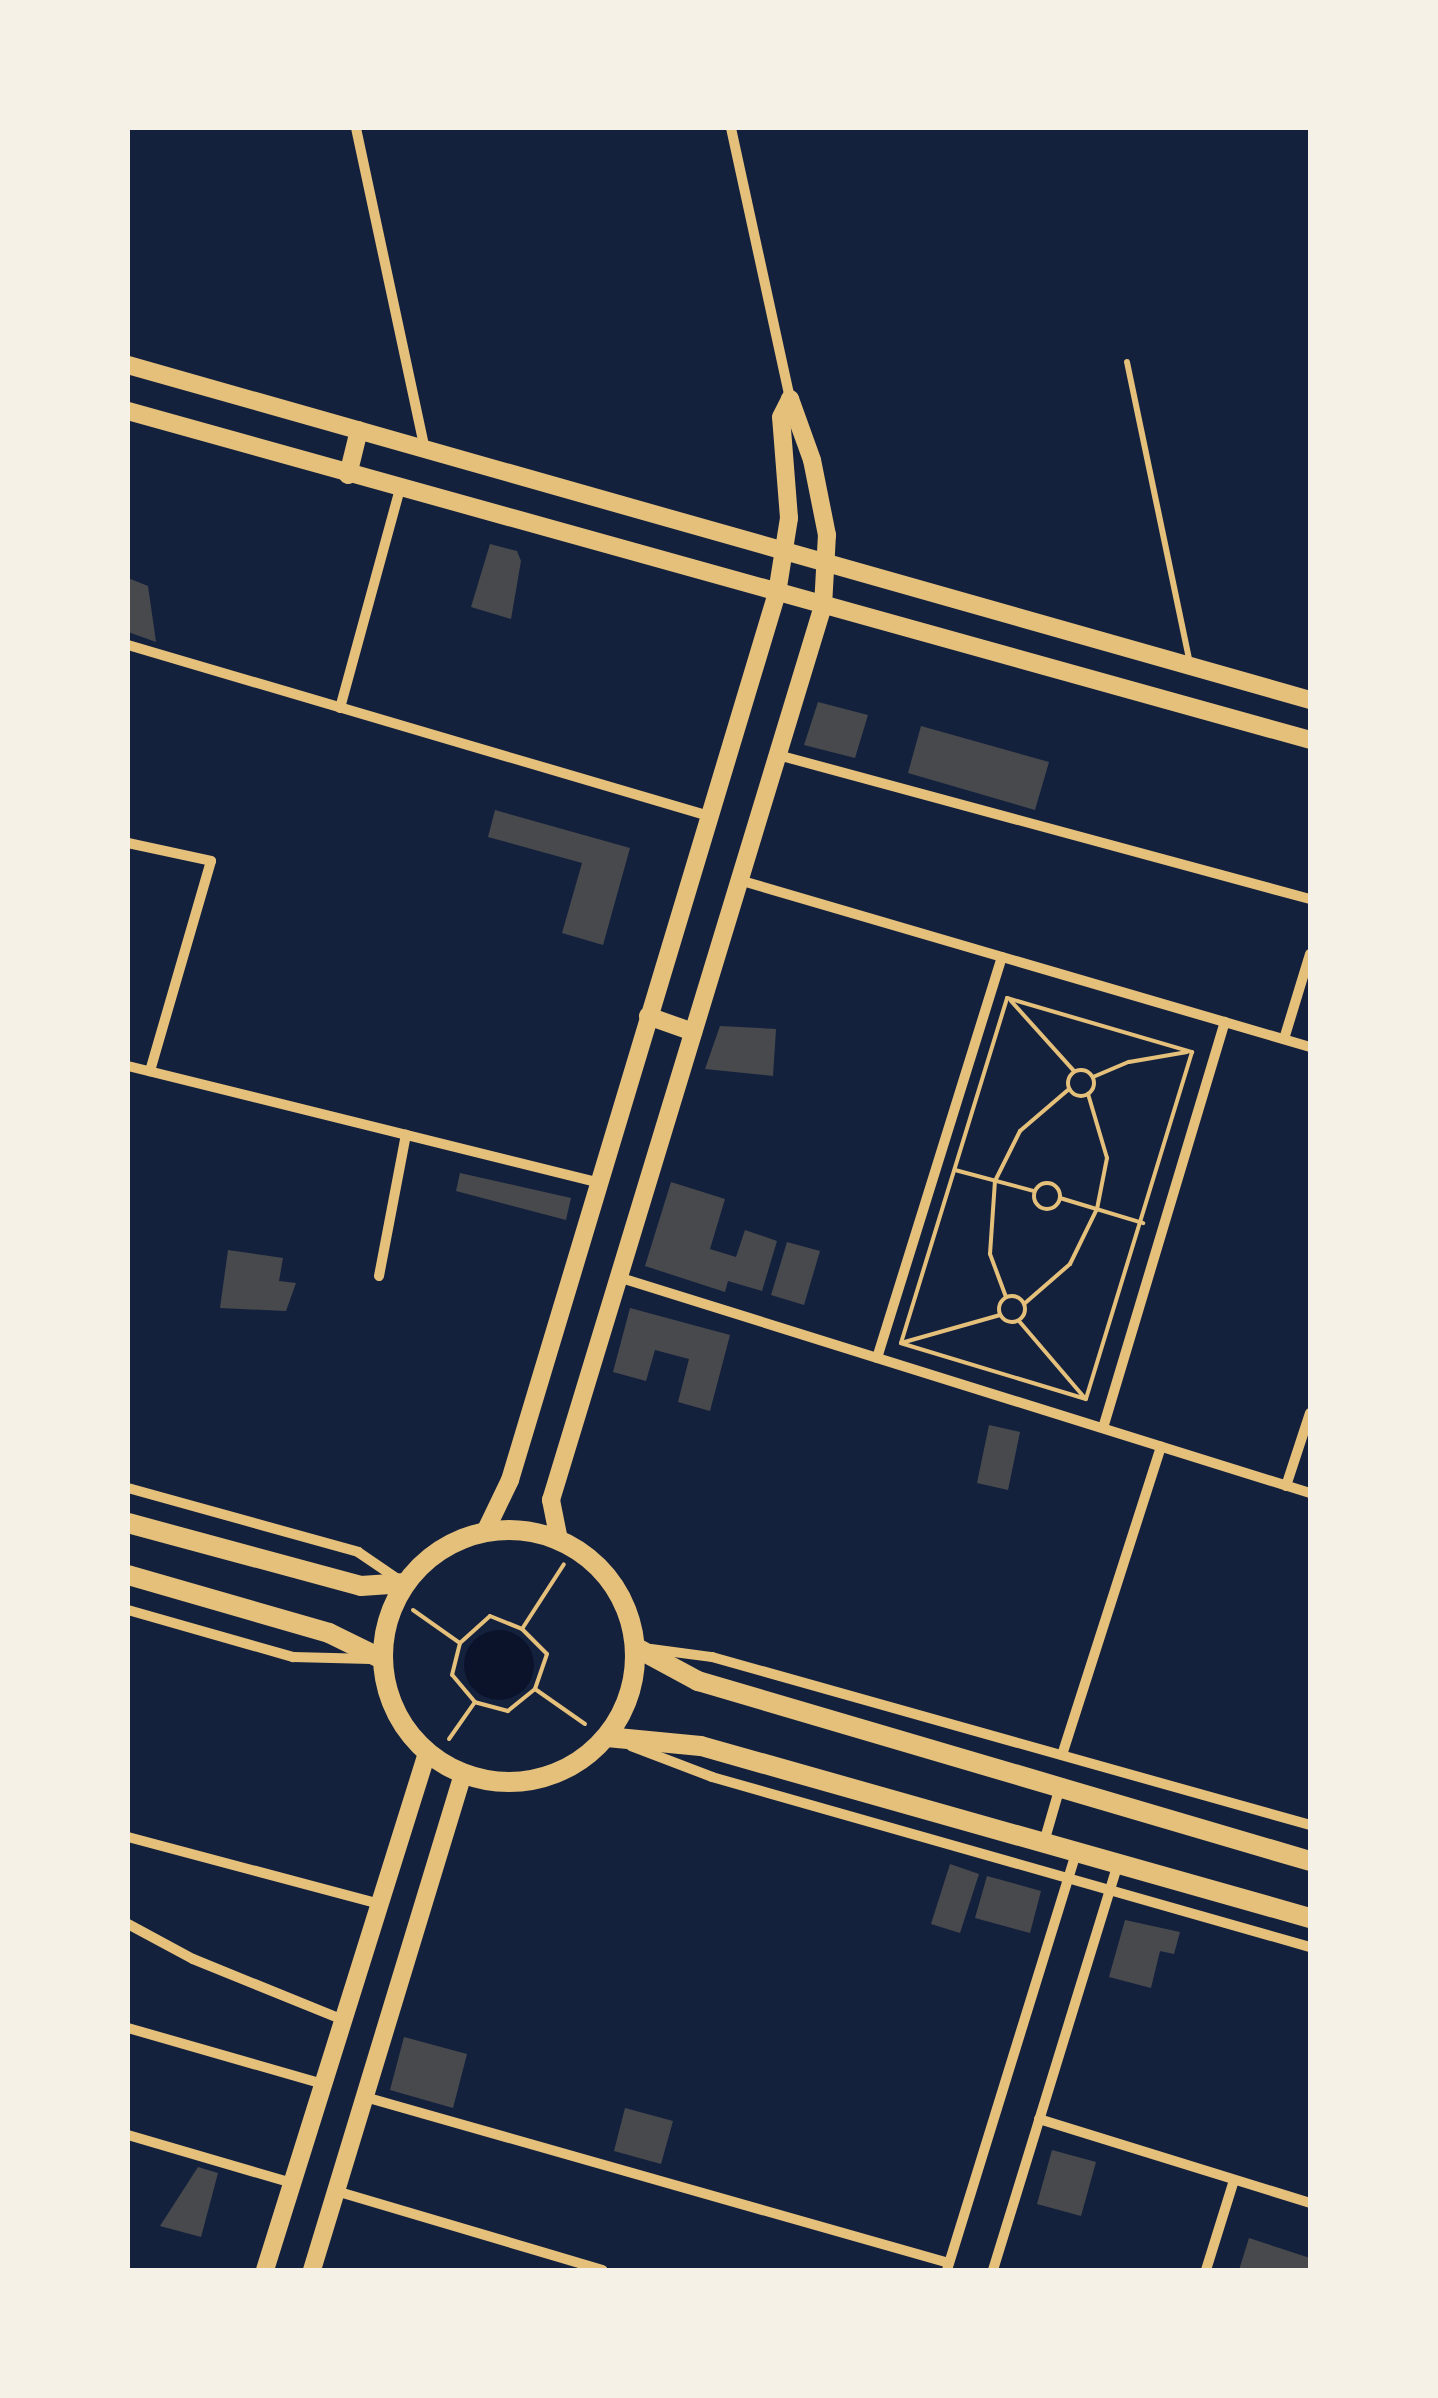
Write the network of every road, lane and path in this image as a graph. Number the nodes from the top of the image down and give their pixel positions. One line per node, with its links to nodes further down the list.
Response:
1 (356, 128): 8 (street)
2 (731, 128): 5 (street)
3 (1127, 362): 16 (lane)
4 (128, 365): 7 (main road)
5 (790, 399): 11 (main road); 12 (main road)
6 (128, 411): 9 (main road)
7 (359, 430): 8 (main road); 9 (main road)
8 (424, 449): 11 (main road)
9 (348, 474): 10 (main road)
10 (400, 490): 13 (main road); 18 (street)
11 (785, 550): 12 (main road); 13 (main road)
12 (826, 561): 14 (main road); 16 (main road)
13 (777, 593): 14 (main road); 21 (main road)
14 (823, 606): 19 (main road); 20 (main road)
15 (128, 646): 18 (street)
16 (1190, 666): 17 (main road)
17 (1310, 700)
18 (340, 708): 21 (street)
19 (1310, 740)
20 (778, 755): 23 (main road); 24 (street)
21 (709, 816): 28 (main road)
22 (128, 843): 35 (street)
23 (739, 880): 26 (street); 30 (main road)
24 (1310, 899)
25 (1310, 954): 31 (street)
26 (1002, 957): 29 (street); 55 (street)
27 (1008, 998): 33 (path); 36 (path); 41 (path)
28 (648, 1016): 30 (main road); 43 (main road)
29 (1225, 1022): 31 (street); 58 (street)
30 (693, 1032): 49 (main road)
31 (1284, 1039): 32 (street)
32 (1310, 1047)
33 (1192, 1052): 37 (path); 47 (path)
34 (128, 1066): 35 (street)
35 (150, 1071): 40 (street)
36 (1074, 1071): 37 (path); 38 (path)
37 (1094, 1077): 39 (path)
38 (1069, 1089): 39 (path); 42 (path)
39 (1088, 1094): 46 (path)
40 (406, 1135): 43 (street); 48 (street)
41 (952, 1169): 42 (path); 54 (path)
42 (996, 1181): 44 (path); 50 (path)
43 (597, 1182): 64 (main road)
44 (1034, 1192): 45 (path); 45 (path)
45 (1060, 1198): 46 (path)
46 (1098, 1209): 47 (path); 51 (path)
47 (1141, 1222): 56 (path)
48 (379, 1276)
49 (618, 1277): 55 (street); 65 (main road)
50 (1006, 1297): 51 (path); 52 (path)
51 (1024, 1304): 53 (path)
52 (1000, 1315): 53 (path); 54 (path)
53 (1019, 1321): 56 (path)
54 (900, 1343): 56 (path)
55 (877, 1358): 58 (street)
56 (1086, 1399)
57 (1310, 1413): 60 (street)
58 (1103, 1428): 59 (street)
59 (1161, 1446): 60 (street); 81 (street)
60 (1286, 1486): 62 (street)
61 (128, 1488): 68 (street)
62 (1310, 1493)
63 (128, 1523): 68 (main road)
64 (484, 1532): 65 (main road); 68 (main road)
65 (559, 1540): 73 (main road)
66 (564, 1564): 71 (path)
67 (128, 1575): 74 (main road)
68 (405, 1584): 74 (main road)
69 (128, 1610): 74 (street)
70 (413, 1610): 72 (path)
71 (522, 1630): 72 (path); 75 (path)
72 (460, 1643): 76 (path)
73 (635, 1646): 78 (main road); 81 (street); 83 (main road)
74 (382, 1659): 80 (main road)
75 (534, 1688): 76 (path); 77 (path)
76 (475, 1702): 79 (path)
77 (585, 1724)
78 (606, 1737): 82 (main road); 86 (main road); 90 (street)
79 (449, 1739)
80 (427, 1753): 82 (main road); 92 (main road)
81 (1062, 1755): 84 (street)
82 (463, 1774): 99 (main road)
83 (1060, 1787): 86 (street); 88 (main road)
84 (1310, 1826)
85 (128, 1837): 92 (street)
86 (1044, 1842): 87 (main road)
87 (1077, 1852): 89 (main road); 90 (street)
88 (1310, 1861)
89 (1118, 1863): 91 (street); 93 (main road)
90 (1068, 1878): 91 (street); 106 (street)
91 (1110, 1890): 95 (street); 100 (street)
92 (380, 1904): 96 (main road)
93 (1310, 1918)
94 (128, 1924): 96 (street)
95 (1310, 1947)
96 (343, 2020): 98 (main road)
97 (128, 2028): 98 (street)
98 (323, 2084): 103 (main road)
99 (364, 2098): 104 (main road); 106 (street)
100 (1039, 2120): 102 (street); 110 (street)
101 (128, 2134): 103 (street)
102 (1234, 2180): 105 (street); 111 (street)
103 (292, 2183): 107 (main road)
104 (336, 2191): 108 (main road); 109 (street)
105 (1310, 2204)
106 (948, 2266)
107 (266, 2270)
108 (312, 2270)
109 (603, 2270)
110 (992, 2270)
111 (1206, 2270)

